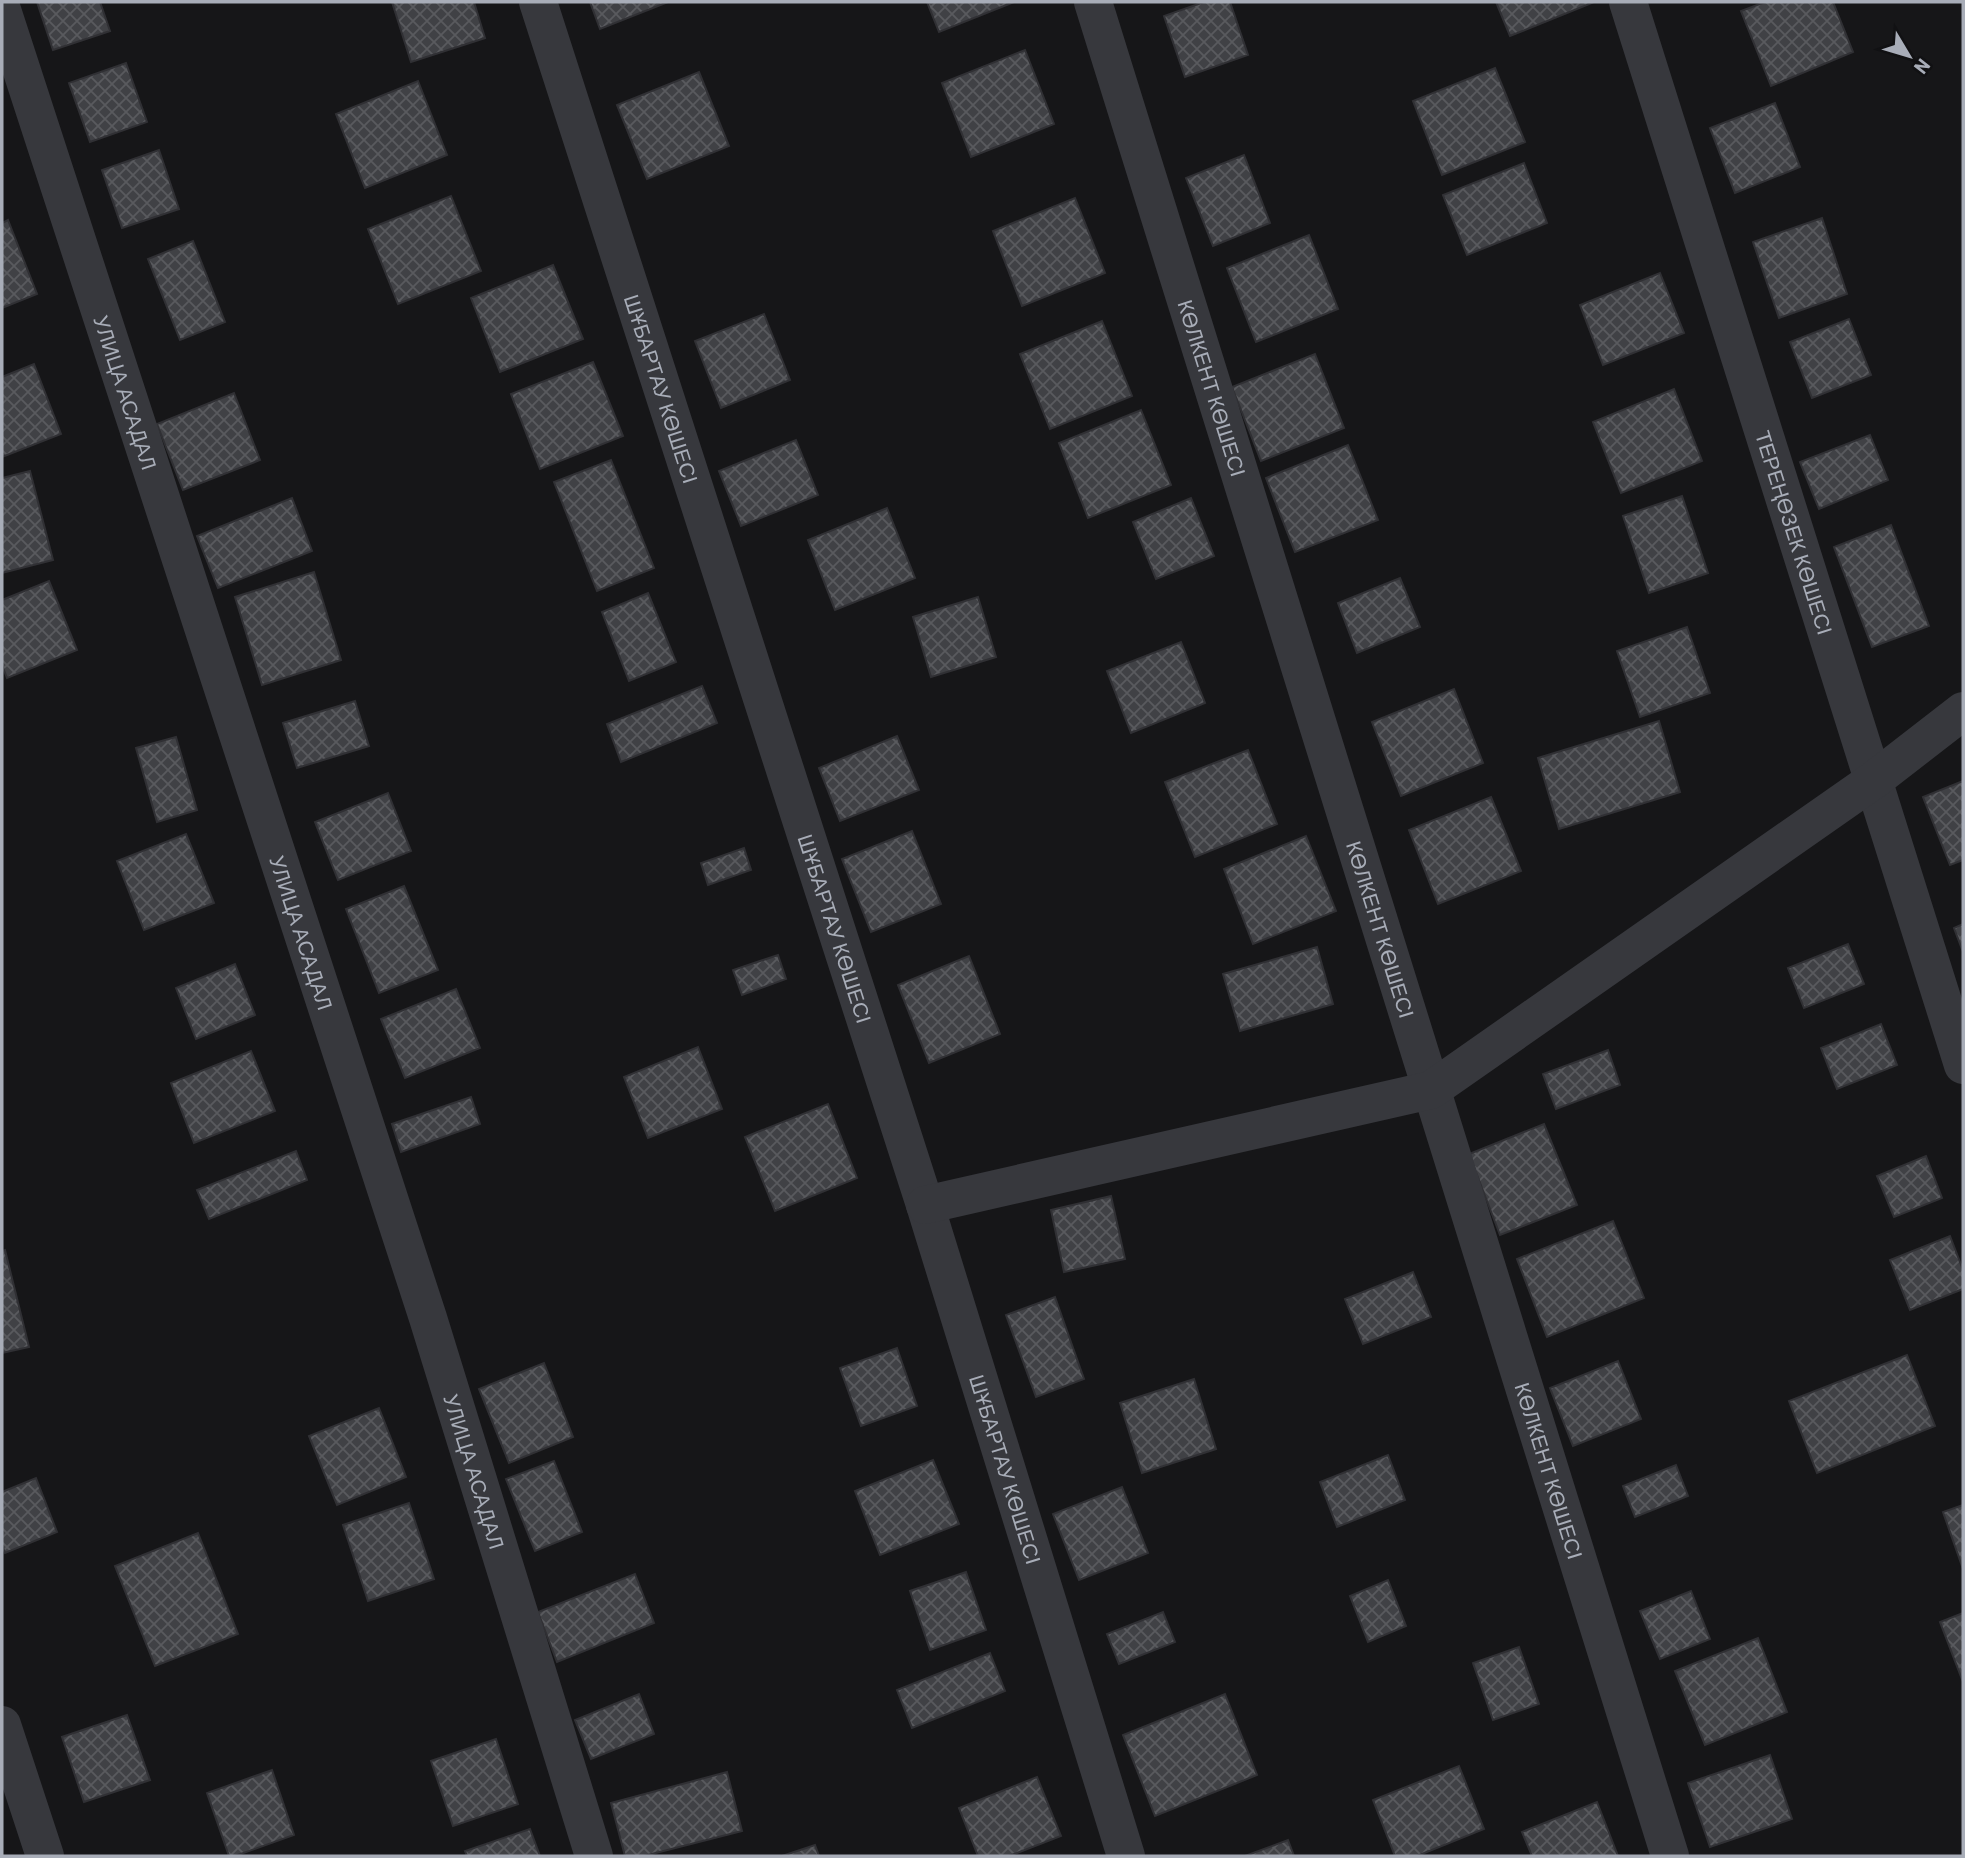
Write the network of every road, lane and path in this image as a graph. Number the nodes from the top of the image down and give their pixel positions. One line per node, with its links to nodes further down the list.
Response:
1 (538, 2): 9 (street, ШҰБАРТАУ КӨШЕСІ)
2 (1093, 2): 8 (street, КӨЛКЕНТ КӨШЕСІ)
3 (1628, 2): 6 (street, ТЕРЕҢӨЗЕК КӨШЕСІ)
4 (2, 10): 12 (street, УЛИЦА АСАДАЛ)
5 (1963, 711): 6 (street)
6 (1874, 780): 7 (street, ТЕРЕҢӨЗЕК КӨШЕСІ); 8 (street)
7 (1963, 1065)
8 (1431, 1090): 9 (street); 14 (street, КӨЛКЕНТ КӨШЕСІ)
9 (925, 1205): 13 (street, ШҰБАРТАУ КӨШЕСІ)
10 (2, 1725): 11 (street)
11 (45, 1856)
12 (594, 1856)
13 (1126, 1856)
14 (1670, 1856)

